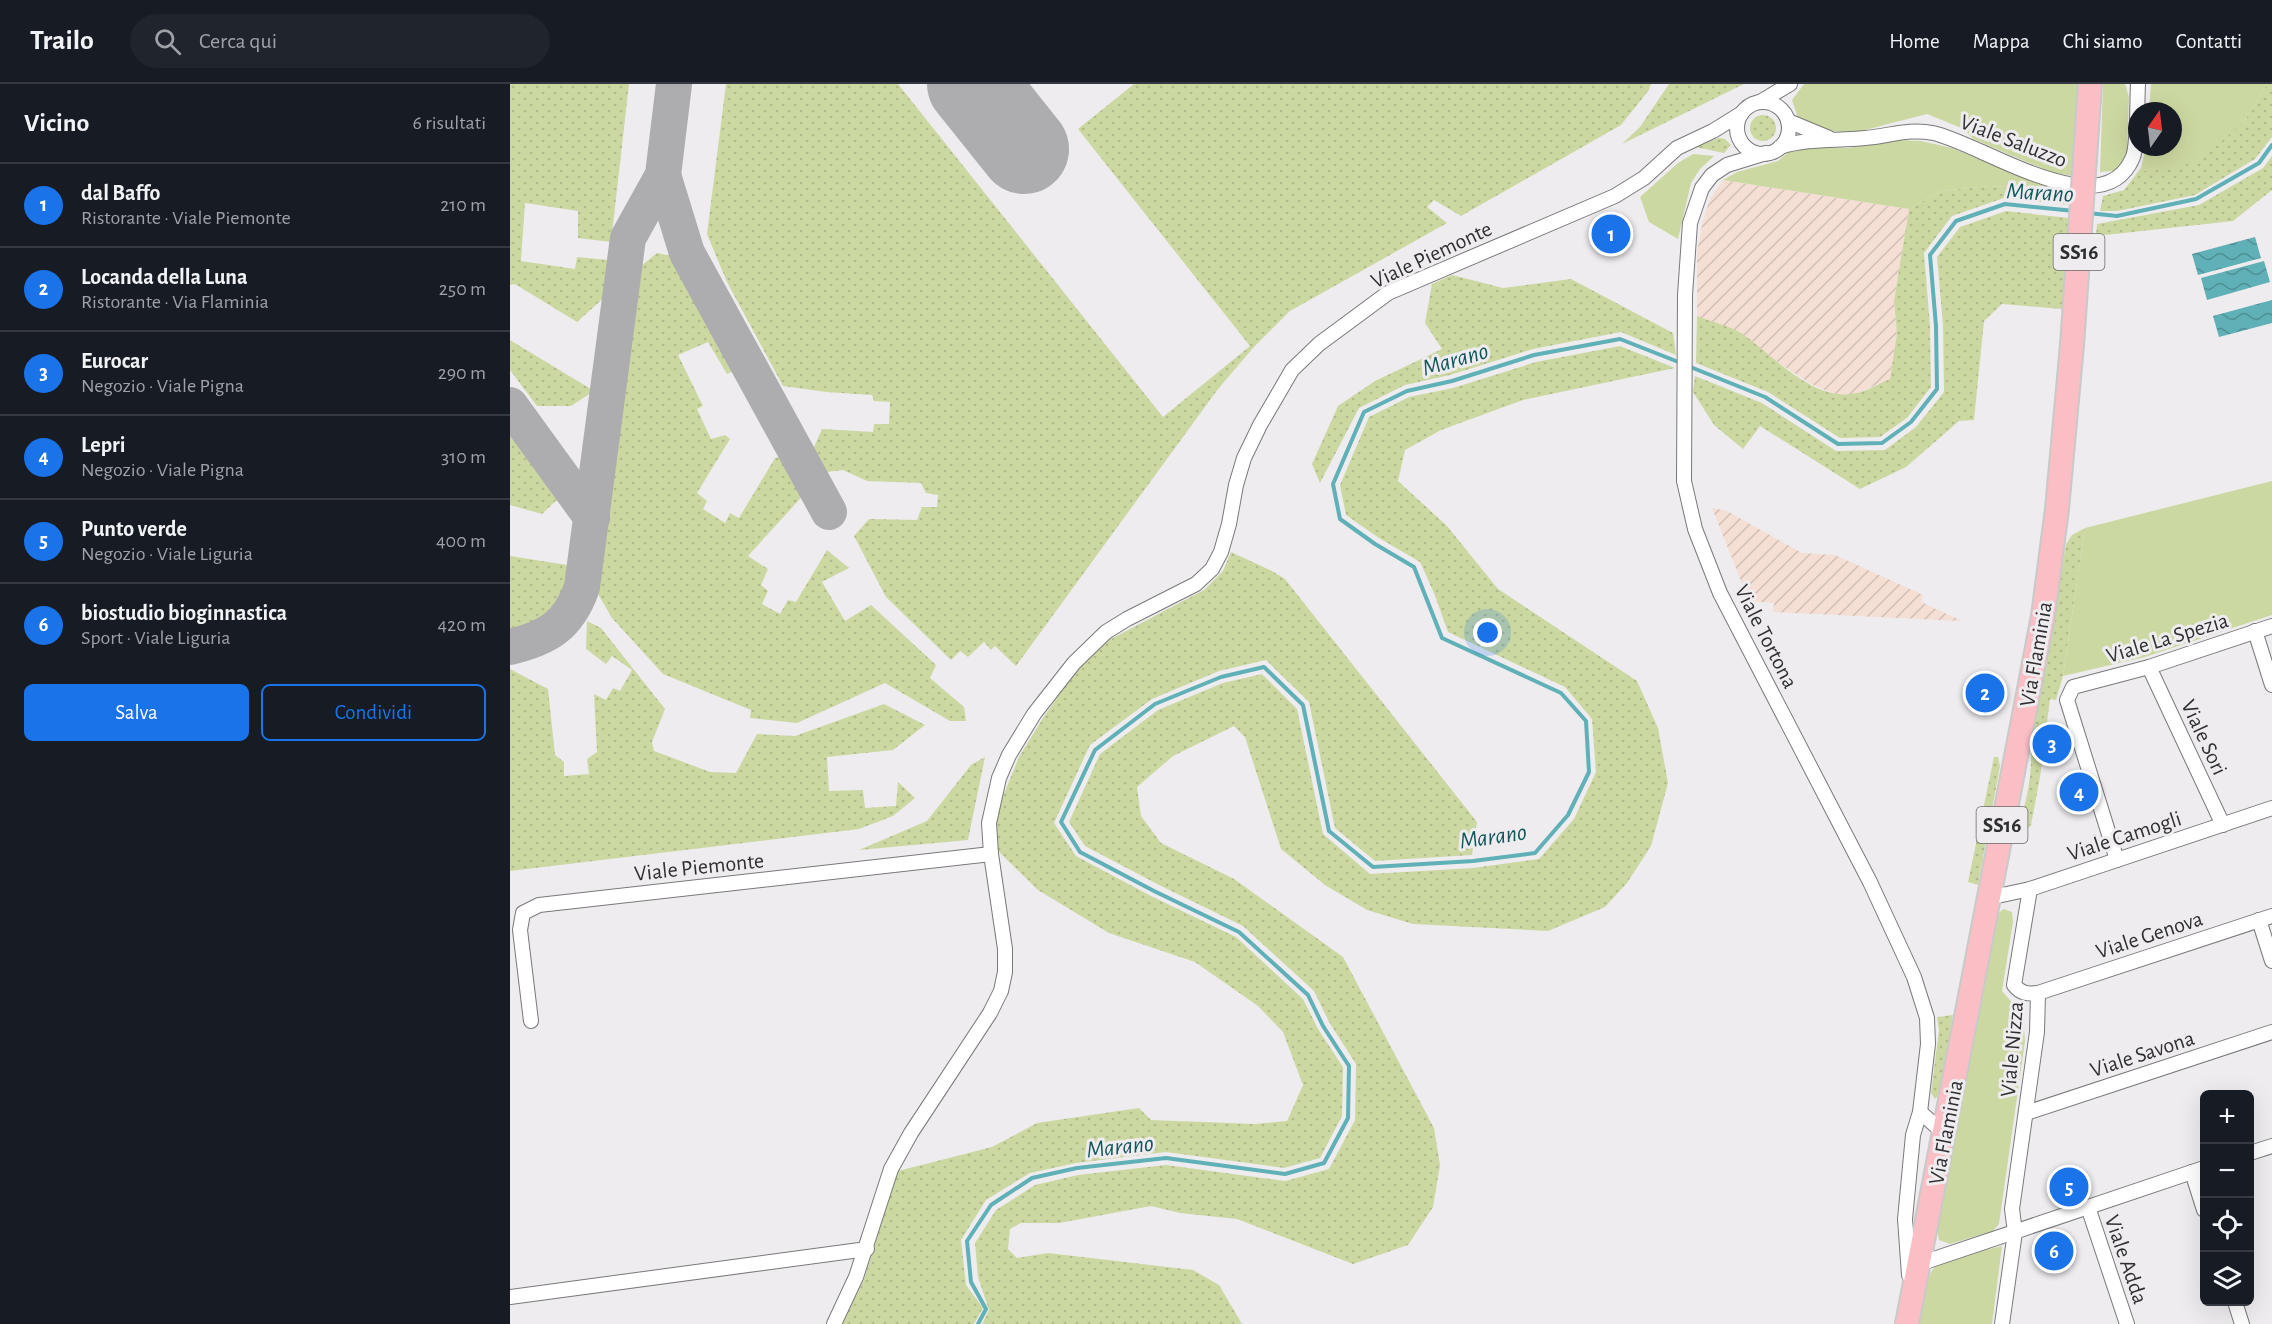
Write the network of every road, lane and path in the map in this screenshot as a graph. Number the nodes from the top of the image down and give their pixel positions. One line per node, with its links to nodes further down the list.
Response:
1 (1790, 84): 4 (street); 6 (street)
2 (2090, 84): 22 (main road, Via Flaminia / SS16, bridge)
3 (2138, 84): 9 (street, Viale Saluzzo)
4 (1760, 102): 5 (street); 6 (street)
5 (1742, 113): 7 (street, Viale Piemonte); 8 (street)
6 (1787, 117): 9 (street, Viale Saluzzo); 10 (street)
7 (1713, 131): 8 (street); 19 (street, Viale Piemonte)
8 (1740, 138): 11 (street); 12 (street, Viale Tortona)
9 (1831, 139): 10 (street, Viale Saluzzo)
10 (1780, 147): 11 (street)
11 (1766, 153): 12 (street, Viale Tortona)
12 (1727, 165): 28 (street, Viale Tortona)
13 (2272, 626): 14 (street, Viale La Spezia)
14 (2255, 631): 15 (street, Viale La Spezia); 16 (street)
15 (2150, 667): 18 (street, Viale Sori); 20 (street, Viale La Spezia)
16 (2272, 685)
17 (2272, 808): 18 (street, Viale Camogli)
18 (2223, 825): 20 (street, Viale Camogli)
19 (991, 854): 26 (street, Viale Piemonte); 37 (street, Viale Piemonte)
20 (2116, 860): 21 (street, Viale Camogli)
21 (2030, 889): 22 (street, Viale Camogli); 25 (street, Viale Nizza)
22 (1988, 898): 30 (main road, Via Flaminia / SS16)
23 (2265, 918): 24 (street); 25 (street, Viale Genova)
24 (2272, 961)
25 (2038, 993): 29 (street, Viale Nizza)
26 (531, 1021)
27 (2272, 1032): 29 (street, Viale Savona)
28 (1920, 1112): 30 (street); 40 (street, Viale Tortona)
29 (2026, 1113): 36 (street, Viale Nizza)
30 (1945, 1134): 38 (main road, Via Flaminia / SS16)
31 (2272, 1146): 32 (street)
32 (2254, 1152)
33 (2198, 1170): 34 (street); 35 (street)
34 (2203, 1198)
35 (2088, 1207): 36 (street); 45 (street, Viale Adda)
36 (2015, 1232): 38 (street); 44 (street, Viale Nizza)
37 (867, 1249): 39 (street); 42 (street, Viale Piemonte)
38 (1920, 1264): 40 (main road, Via Flaminia / SS16)
39 (510, 1297)
40 (1911, 1301): 43 (main road, Via Flaminia / SS16)
41 (2236, 1306): 46 (street)
42 (834, 1324)
43 (1907, 1324)
44 (2002, 1324)
45 (2127, 1324)
46 (2242, 1324)

